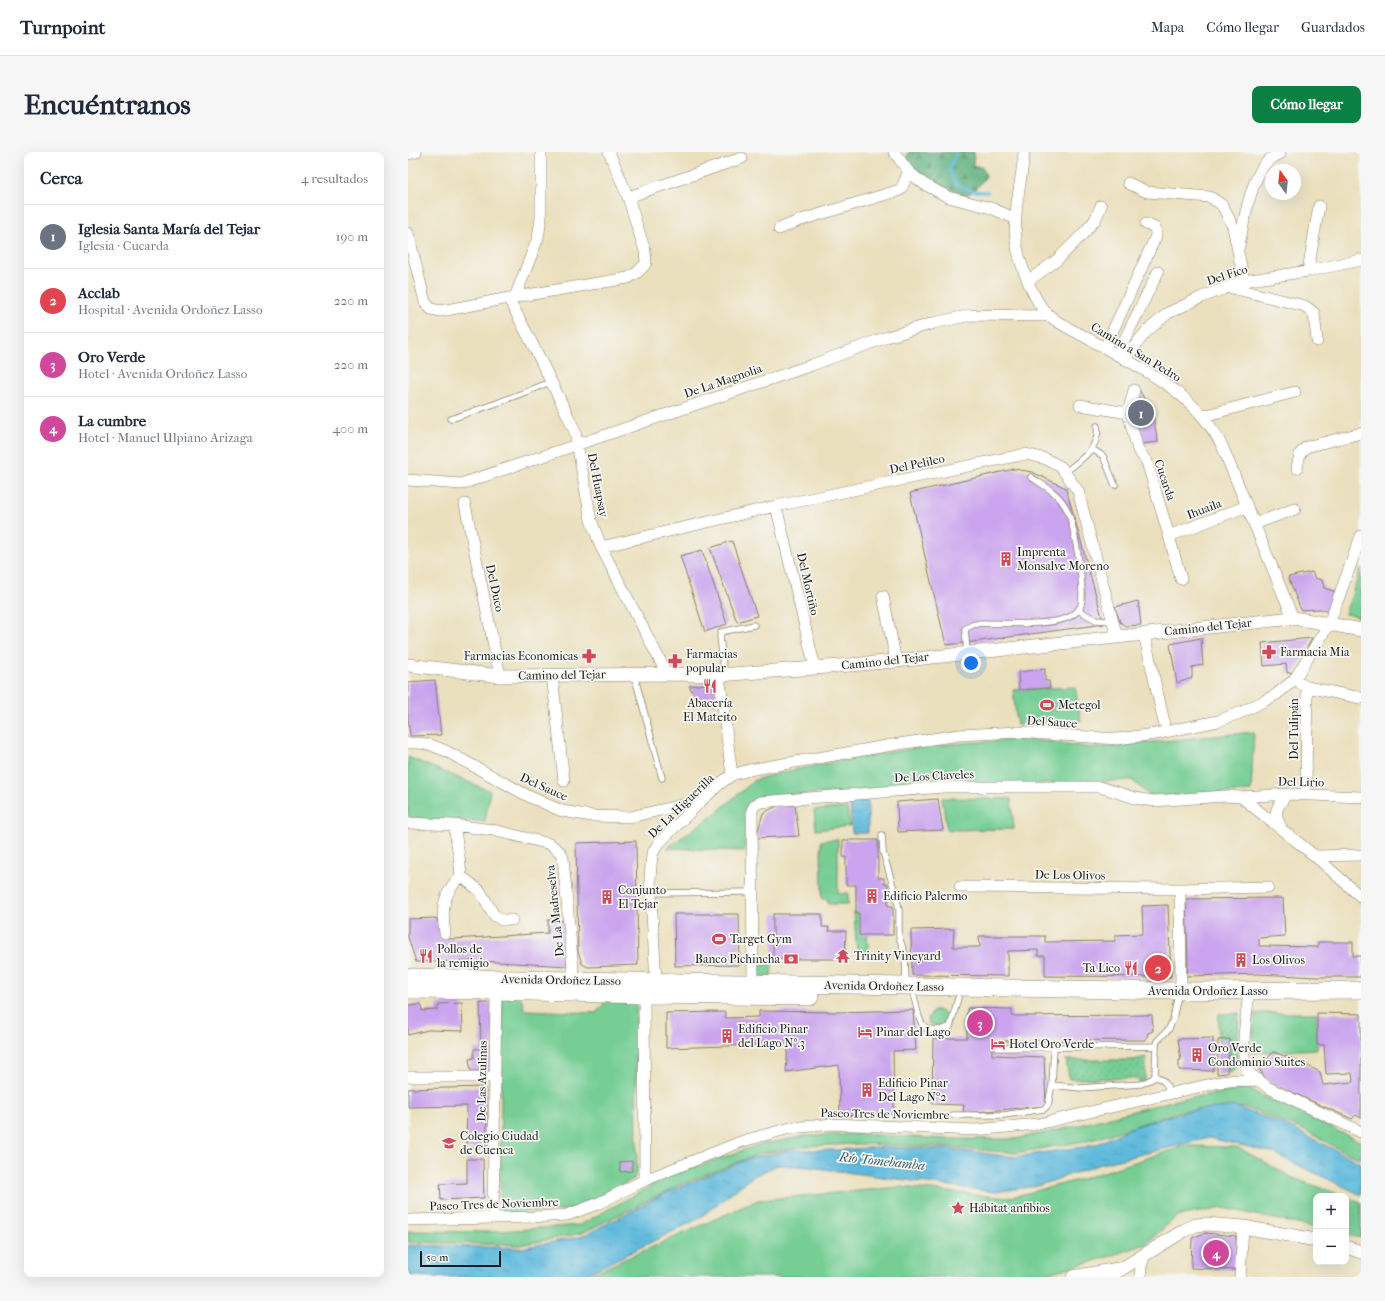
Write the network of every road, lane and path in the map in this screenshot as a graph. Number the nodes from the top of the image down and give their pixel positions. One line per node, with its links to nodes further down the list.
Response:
1 (416, 152): 6 (street)
2 (540, 152): 25 (street)
3 (609, 152): 11 (street)
4 (894, 152): 9 (street)
5 (1024, 152): 14 (street, Camino a San Pedro)
6 (408, 154)
7 (1280, 154): 18 (street)
8 (742, 158): 11 (street)
9 (909, 172): 14 (street); 16 (street)
10 (1128, 182): 18 (street)
11 (628, 197): 25 (street)
12 (1101, 206): 22 (street)
13 (1319, 206): 20 (street)
14 (1016, 219): 22 (street, Camino a San Pedro)
15 (1146, 224): 28 (street)
16 (779, 229)
17 (408, 233): 25 (street)
18 (1238, 253): 23 (street)
19 (1361, 260): 20 (street, Del Fico)
20 (1308, 270): 23 (street, Del Fico)
21 (1158, 272): 29 (street)
22 (1028, 281): 26 (street, Camino a San Pedro)
23 (1244, 281): 24 (street, Del Fico)
24 (1228, 287): 27 (street); 29 (street, Del Fico)
25 (512, 298): 30 (street, Del Huapsay)
26 (1049, 316): 28 (street, Camino a San Pedro); 39 (street, De La Magnolia)
27 (1317, 341)
28 (1105, 348): 29 (street, Camino a San Pedro)
29 (1120, 357): 35 (street, Camino a San Pedro)
30 (551, 382): 36 (lane); 39 (street, Del Huapsay)
31 (1134, 390): 34 (street, Cucarda)
32 (1295, 392): 35 (street)
33 (1080, 405): 34 (street)
34 (1128, 413): 51 (street, Cucarda)
35 (1202, 416): 48 (street, Camino a San Pedro)
36 (451, 419)
37 (1096, 426): 40 (lane)
38 (1361, 433): 41 (street)
39 (577, 444): 44 (street, De La Magnolia); 53 (street, Del Huapsay)
40 (1092, 449): 42 (lane); 45 (lane)
41 (1297, 468)
42 (1065, 472): 47 (street, Del Pelileo); 59 (street, Del Pelileo)
43 (1031, 477): 57 (lane)
44 (408, 480)
45 (1115, 485)
46 (465, 504): 73 (street, Del Duco)
47 (776, 506): 53 (street, Del Pelileo); 68 (street, Del Mortiño)
48 (1247, 506): 50 (street, Camino a San Pedro); 51 (street, Ihuaila)
49 (1295, 509): 50 (street)
50 (1254, 524): 58 (street, Camino a San Pedro)
51 (1170, 536): 55 (street, Cucarda)
52 (1361, 536): 54 (street, Del Sauce)
53 (601, 547): 70 (street, Del Huapsay)
54 (1356, 563): 60 (street, Del Sauce)
55 (1181, 579)
56 (883, 596): 66 (street)
57 (1078, 610): 59 (lane); 65 (lane)
58 (1292, 618): 60 (street, Camino del Tejar); 63 (street, Camino del Tejar)
59 (1113, 621): 64 (street, Del Pelileo)
60 (1329, 624): 62 (street, Camino del Tejar); 74 (street, Del Sauce)
61 (754, 625): 72 (lane)
62 (1361, 630)
63 (1144, 634): 64 (street, Camino del Tejar); 77 (street)
64 (1117, 637): 65 (street, Camino del Tejar)
65 (967, 653): 66 (street, Camino del Tejar)
66 (896, 660): 68 (street, Camino del Tejar)
67 (408, 665): 73 (street, Camino del Tejar)
68 (815, 668): 72 (street, Camino del Tejar)
69 (634, 674): 70 (street, Camino del Tejar); 71 (street, Camino del Tejar); 80 (lane)
70 (667, 674): 72 (street, Camino del Tejar)
71 (552, 675): 73 (street, Camino del Tejar); 81 (street)
72 (722, 675): 79 (street, De La Higuerilla)
73 (500, 676)
74 (1294, 680): 75 (street); 79 (street, Del Sauce)
75 (1307, 687): 76 (street); 83 (street, Del Tulipán)
76 (1361, 698)
77 (1164, 722)
78 (408, 743): 86 (street, Del Sauce)
79 (732, 775): 86 (street, De La Higuerilla)
80 (662, 778)
81 (564, 781)
82 (1287, 794): 83 (street, Del Lirio); 84 (street, Del Lirio); 89 (street)
83 (1306, 794): 85 (street, Del Lirio)
84 (1242, 796): 89 (street); 97 (street, De Los Claveles)
85 (1361, 797)
86 (701, 801): 98 (street, De La Higuerilla)
87 (408, 823): 88 (street, De La Madreselva)
88 (454, 825): 93 (street); 103 (street, De La Madreselva)
89 (1282, 829): 92 (street)
90 (882, 834): 108 (lane)
91 (1361, 855): 92 (street)
92 (1315, 856): 99 (street)
93 (461, 876): 100 (street); 101 (street)
94 (960, 887): 96 (street, De Los Olivos)
95 (1268, 887): 96 (street, De Los Olivos)
96 (1180, 889): 110 (street)
97 (752, 892): 98 (lane); 105 (street, De Los Claveles)
98 (651, 893): 104 (street, De La Higuerilla)
99 (1361, 897)
100 (512, 920)
101 (445, 933)
102 (408, 980): 103 (main road, Avenida Ordoñez Lasso); 107 (main road, Avenida Ordoñez Lasso)
103 (574, 980): 104 (main road, Avenida Ordoñez Lasso)
104 (656, 982): 105 (main road, Avenida Ordoñez Lasso)
105 (753, 984): 108 (main road, Avenida Ordoñez Lasso)
106 (1361, 990): 110 (main road, Avenida Ordoñez Lasso)
107 (496, 991): 109 (main road, Avenida Ordoñez Lasso); 119 (street, De Las Azulinas)
108 (910, 992): 109 (main road, Avenida Ordoñez Lasso); 110 (main road, Avenida Ordoñez Lasso); 111 (main road, Avenida Ordoñez Lasso); 111 (lane)
109 (644, 995): 125 (street)
110 (1179, 996): 111 (main road, Avenida Ordoñez Lasso); 112 (main road, Avenida Ordoñez Lasso); 114 (lane)
111 (958, 998)
112 (1248, 1001): 113 (main road, Avenida Ordoñez Lasso); 120 (street)
113 (1361, 1001)
114 (1156, 1046): 115 (lane); 117 (lane)
115 (1054, 1047): 116 (lane); 121 (lane)
116 (998, 1048)
117 (1155, 1076): 121 (lane); 122 (lane)
118 (408, 1077): 119 (street)
119 (495, 1077): 126 (street, De Las Azulinas)
120 (1260, 1081): 122 (street, Paseo Tres de Noviembre); 124 (street)
121 (1052, 1085): 123 (lane)
122 (1169, 1093): 125 (street, Paseo Tres de Noviembre)
123 (952, 1115)
124 (1361, 1132)
125 (646, 1180): 126 (street, Paseo Tres de Noviembre)
126 (493, 1218): 127 (street, Paseo Tres de Noviembre)
127 (408, 1220)
128 (1244, 1227): 129 (street); 132 (street); 137 (street)
129 (1313, 1239)
130 (1349, 1248): 131 (street)
131 (1361, 1252)
132 (1145, 1254): 133 (street); 136 (street)
133 (1122, 1268): 134 (street); 135 (street)
134 (1073, 1277)
135 (1108, 1277)
136 (1140, 1277)
137 (1240, 1277)

